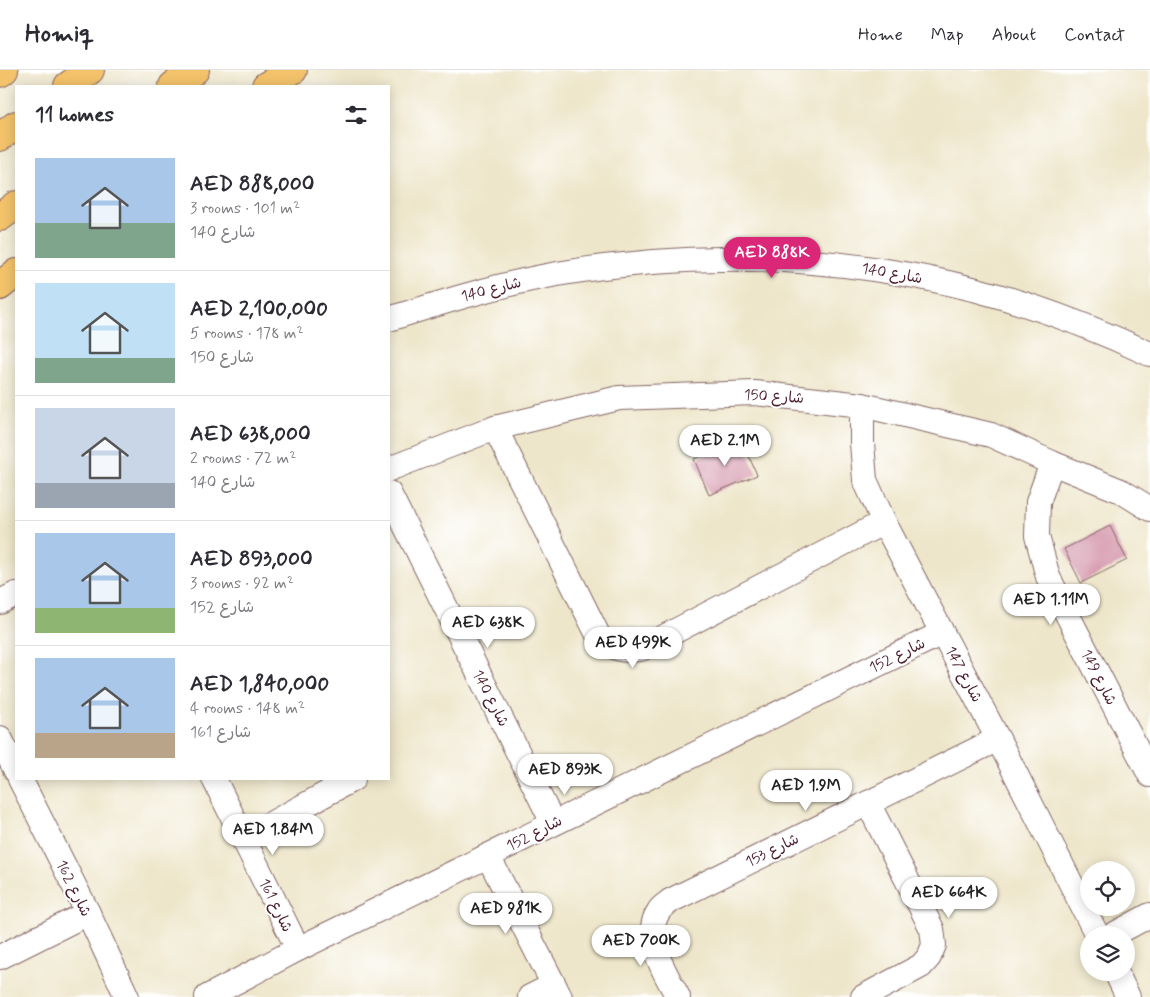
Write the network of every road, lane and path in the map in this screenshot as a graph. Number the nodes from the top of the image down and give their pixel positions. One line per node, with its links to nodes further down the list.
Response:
1 (90, 70): 4 (highway)
2 (195, 70): 5 (highway)
3 (293, 70): 6 (highway)
4 (69, 85)
5 (174, 85)
6 (268, 85)
7 (15, 126): 8 (highway)
8 (0, 137)
9 (15, 206): 10 (highway)
10 (0, 217)
11 (15, 274): 12 (highway)
12 (0, 286)
13 (390, 319): 14 (street, شارع 140)
14 (1150, 354)
15 (862, 405): 16 (street, شارع 150); 17 (street, شارع 150); 21 (street, شارع 147)
16 (495, 428): 18 (street, شارع 150); 21 (street)
17 (1052, 463): 20 (street, شارع 150); 25 (street, شارع 149)
18 (390, 469)
19 (390, 495): 34 (street, شارع 140)
20 (1150, 509)
21 (884, 522): 24 (street, شارع 147)
22 (15, 594): 23 (street)
23 (0, 602)
24 (942, 633): 27 (street, شارع 147); 34 (street, شارع 152)
25 (1141, 736): 29 (street, شارع 149)
26 (0, 738): 28 (street)
27 (998, 739): 33 (street, شارع 153); 39 (street, شارع 147)
28 (15, 769)
29 (1150, 776)
30 (21, 780): 37 (street, شارع 162)
31 (214, 780): 35 (street, شارع 161)
32 (351, 780): 35 (street)
33 (868, 803): 48 (street, شارع 153); 49 (street)
34 (553, 823): 36 (street, شارع 152)
35 (243, 839): 41 (street, شارع 161)
36 (488, 856): 41 (street, شارع 152); 44 (street)
37 (88, 914): 42 (street); 45 (street, شارع 162)
38 (1150, 916): 40 (street)
39 (1092, 926)
40 (1131, 926)
41 (298, 949): 46 (street, شارع 152)
42 (0, 957)
43 (1120, 981): 50 (street)
44 (557, 991): 47 (street)
45 (127, 997)
46 (207, 997)
47 (530, 997)
48 (678, 997)
49 (863, 997)
50 (1128, 997)

